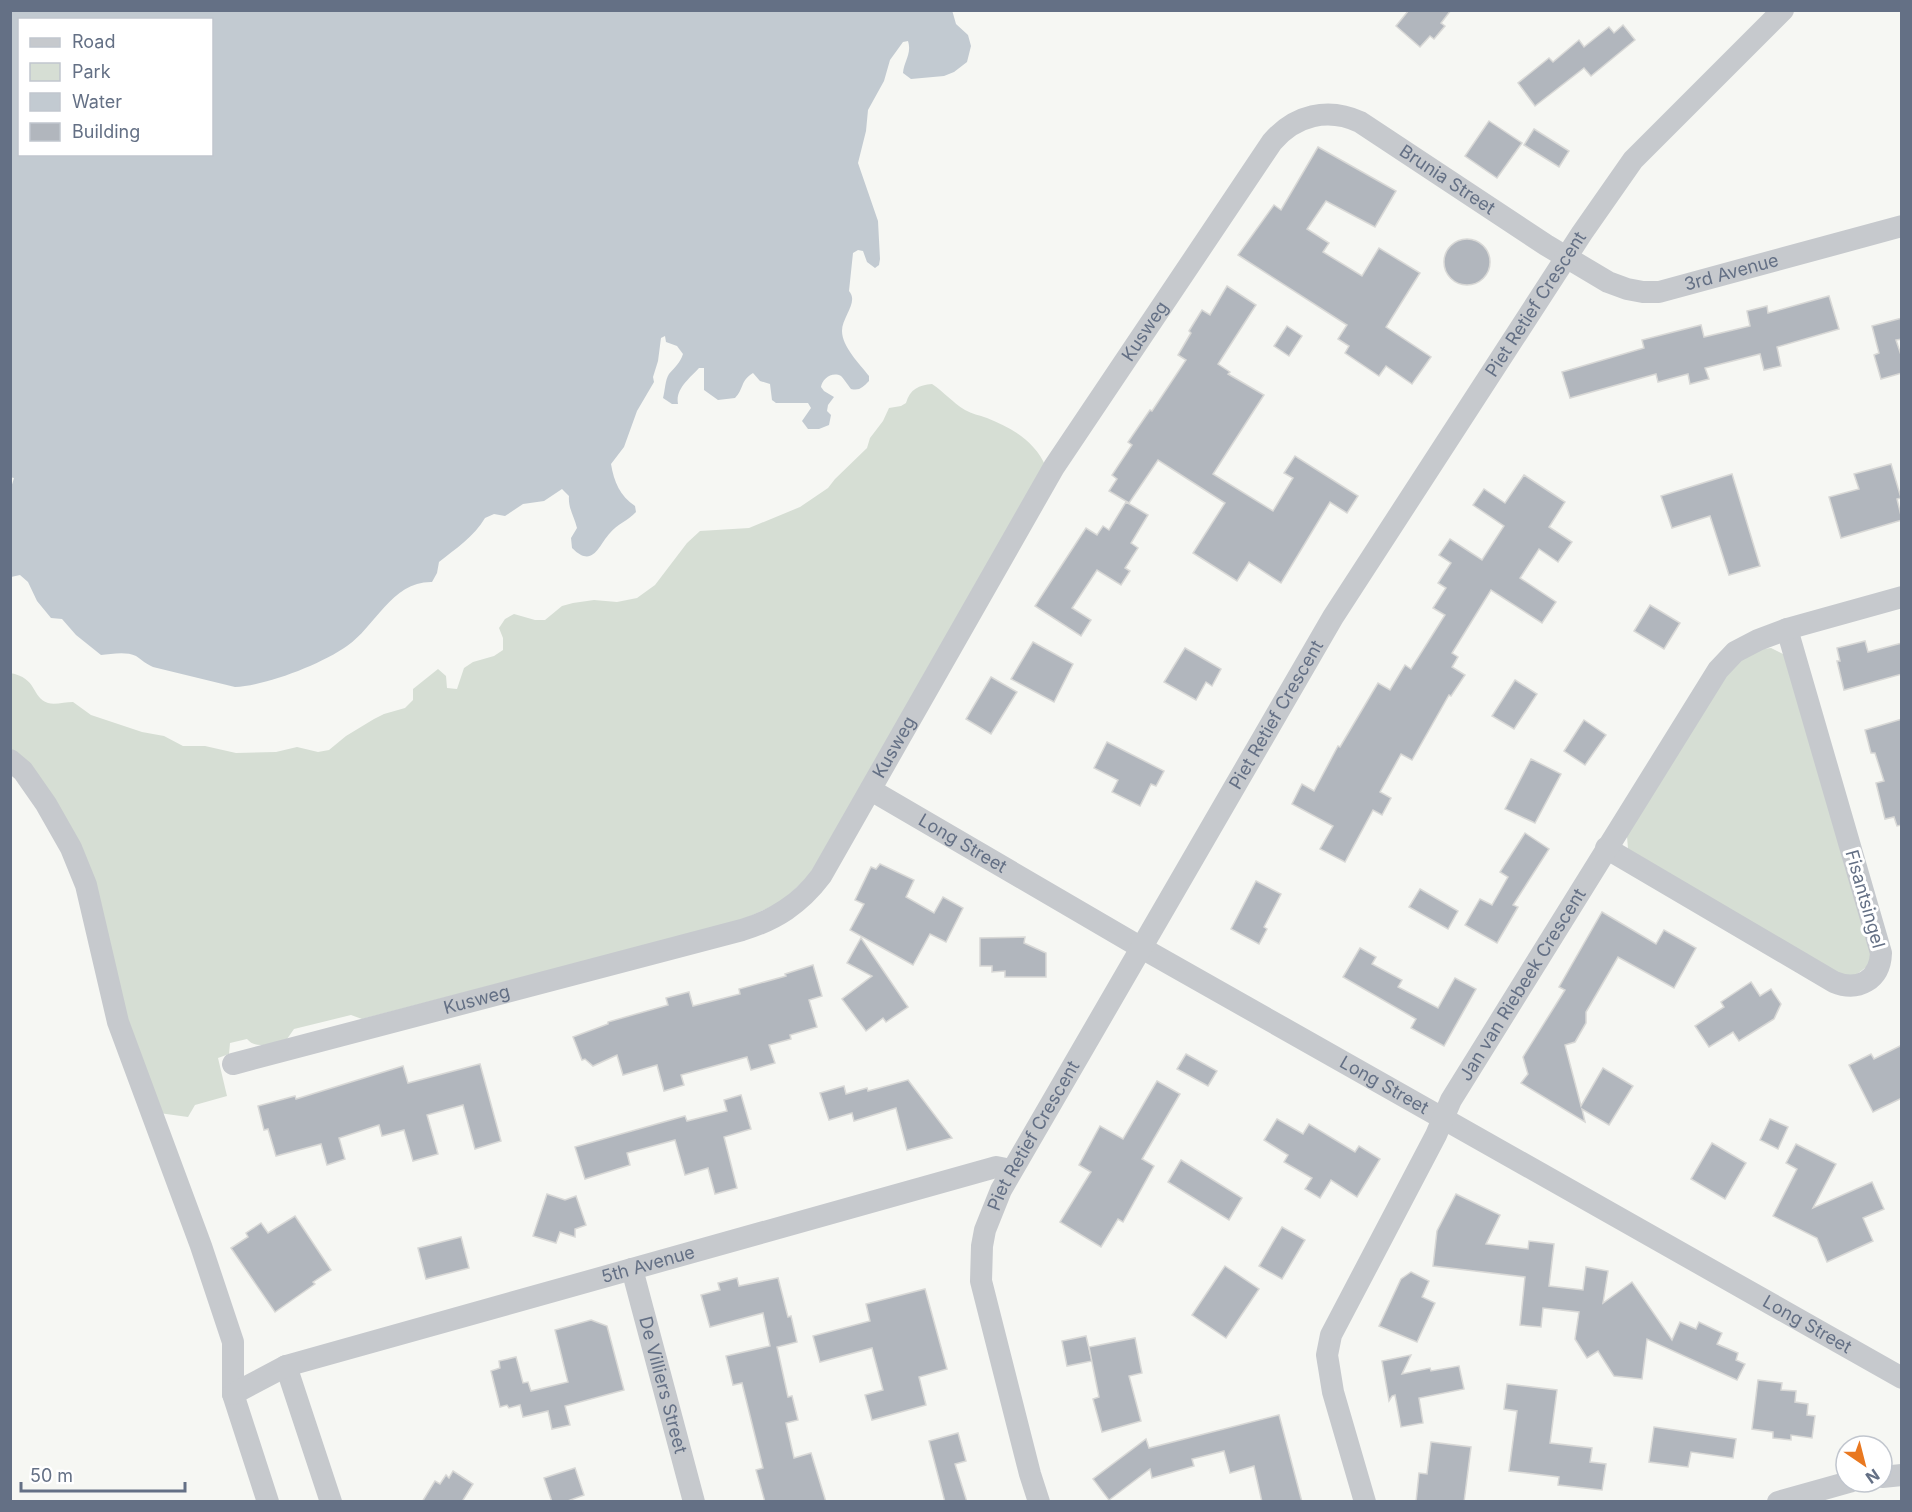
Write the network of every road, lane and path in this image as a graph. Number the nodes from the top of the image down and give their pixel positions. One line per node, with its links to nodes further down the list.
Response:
1 (1783, 10): 4 (street, Piet Retief Crescent)
2 (1324, 114): 4 (street, Brunia Street); 8 (street, Kusweg)
3 (1902, 226): 4 (street, 3rd Avenue)
4 (1567, 257): 10 (street, Piet Retief Crescent)
5 (1902, 597): 6 (street, Jan van Riebeek Crescent)
6 (1787, 629): 9 (street, Jan van Riebeek Crescent); 9 (street, Fisantsingel)
7 (10, 760): 17 (street)
8 (871, 790): 10 (street, Long Street); 11 (street, Kusweg)
9 (1606, 848): 12 (street, Jan van Riebeek Crescent)
10 (1140, 947): 12 (street, Long Street); 13 (street, Piet Retief Crescent)
11 (233, 1064)
12 (1443, 1119): 16 (street, Long Street); 23 (street, Jan van Riebeek Crescent)
13 (1011, 1170): 14 (street, 5th Avenue); 22 (street, Piet Retief Crescent)
14 (632, 1269): 15 (street, 5th Avenue); 21 (street, De Villiers Street)
15 (286, 1366): 17 (street, 5th Avenue); 20 (street)
16 (1902, 1378)
17 (233, 1394): 19 (street)
18 (1834, 1486): 24 (street)
19 (268, 1502)
20 (331, 1502)
21 (694, 1502)
22 (1039, 1502)
23 (1365, 1502)
24 (1778, 1502)

